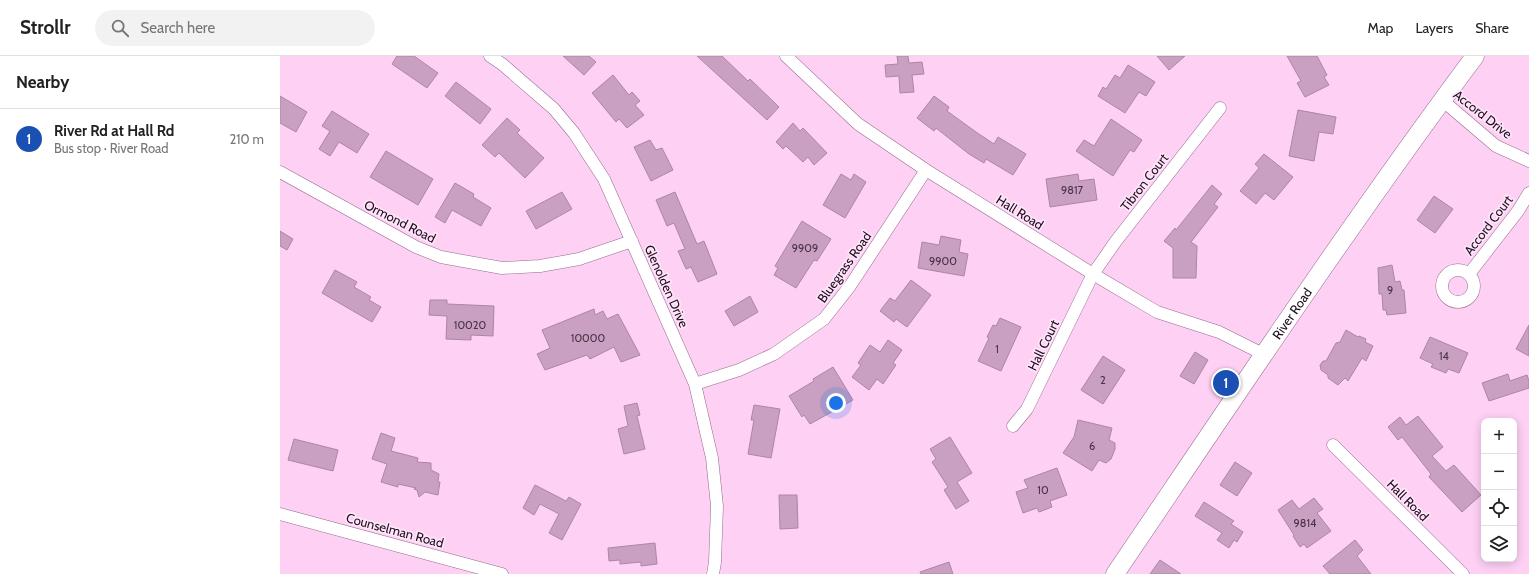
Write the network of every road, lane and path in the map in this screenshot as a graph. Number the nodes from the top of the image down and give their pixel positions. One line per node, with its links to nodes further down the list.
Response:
1 (490, 56): 10 (street, Glenolden Drive)
2 (786, 56): 7 (street, Hall Road)
3 (1475, 56): 4 (main road, River Road)
4 (1442, 100): 6 (street, Accord Drive); 13 (main road, River Road)
5 (1220, 108): 11 (street, Tibron Court)
6 (1529, 161)
7 (926, 170): 11 (street, Hall Road); 14 (street, Bluegrass Road)
8 (280, 172): 10 (street, Ormond Road)
9 (1529, 193): 12 (street, Accord Court)
10 (632, 241): 14 (street, Glenolden Drive)
11 (1093, 274): 13 (street, Hall Road); 15 (street, Hall Court)
12 (1468, 274)
13 (1263, 354): 20 (main road, River Road)
14 (695, 384): 19 (street, Glenolden Drive)
15 (1014, 426)
16 (1333, 445): 21 (street, Hall Road)
17 (280, 514): 18 (street, Counselman Road)
18 (502, 574)
19 (713, 574)
20 (1115, 574)
21 (1463, 574)

